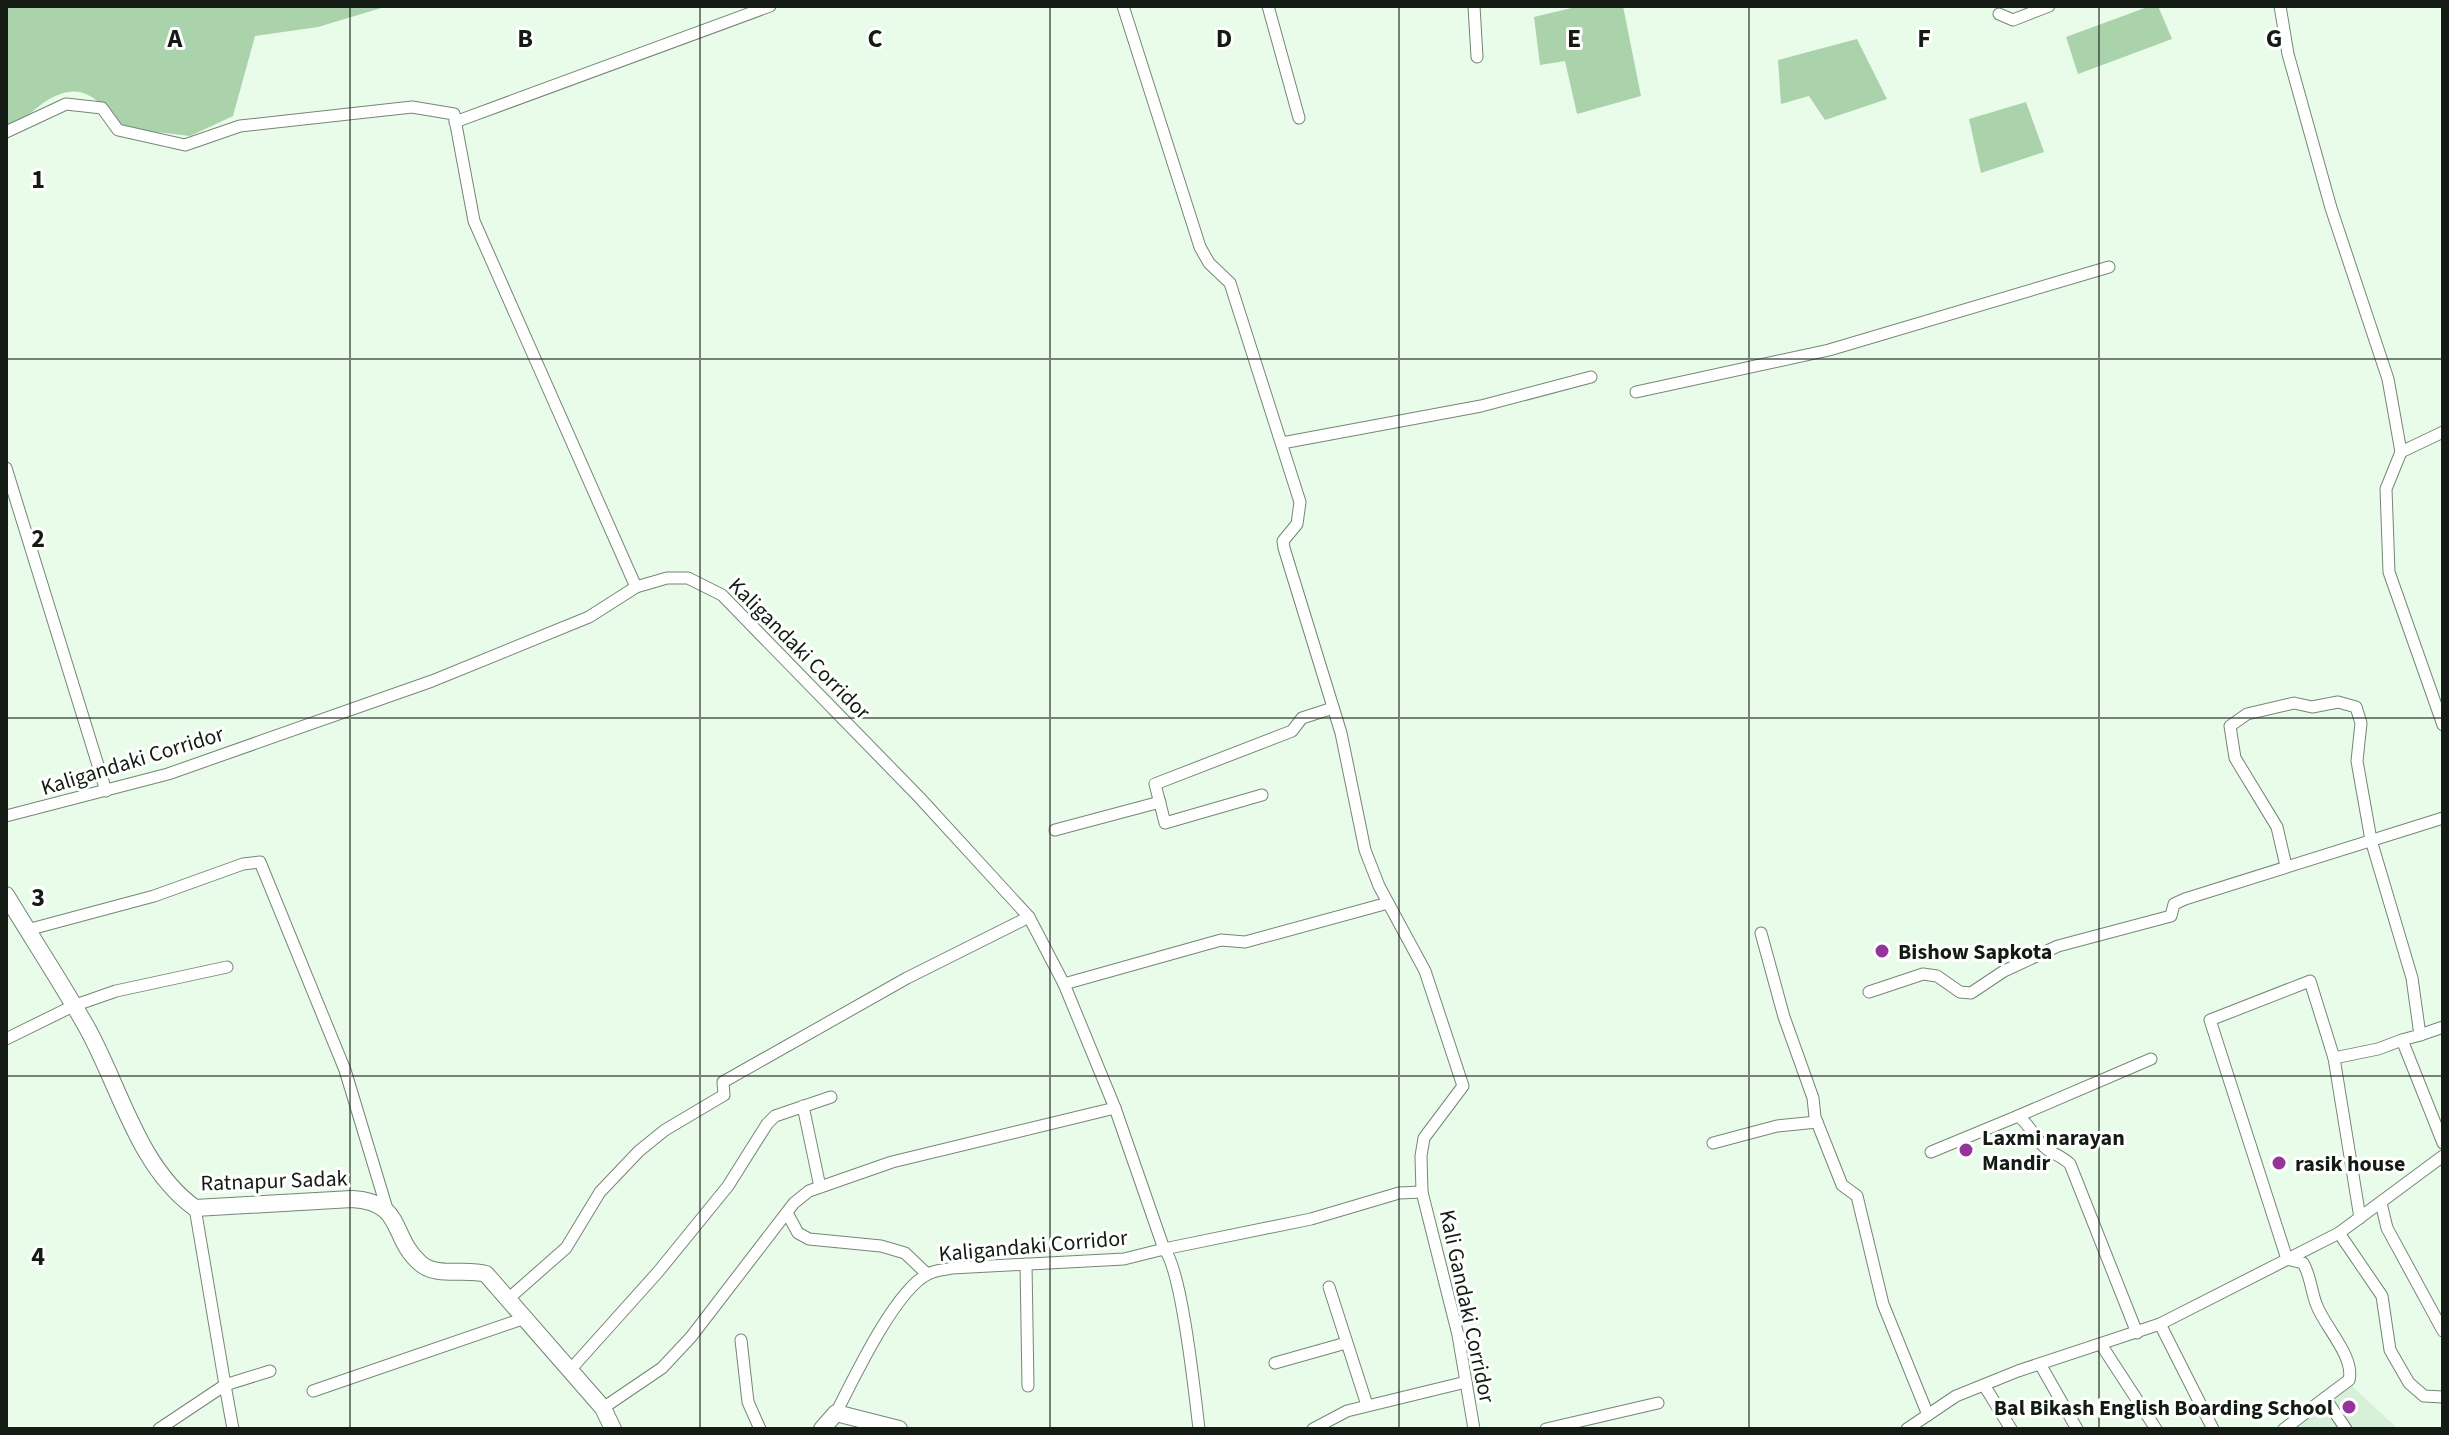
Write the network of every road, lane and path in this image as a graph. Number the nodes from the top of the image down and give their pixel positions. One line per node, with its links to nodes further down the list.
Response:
1 (770, 6): 10 (street)
2 (1123, 6): 16 (street)
3 (1268, 6): 9 (street)
4 (1474, 6): 8 (street)
5 (2049, 6): 7 (street)
6 (2280, 6): 17 (street)
7 (1999, 14)
8 (1477, 57)
9 (1299, 118)
10 (455, 122): 11 (street); 19 (street)
11 (6, 132)
12 (2109, 267): 14 (street)
13 (1591, 377): 16 (street)
14 (1636, 392)
15 (2443, 432): 17 (street)
16 (1282, 443): 20 (street)
17 (2401, 452): 21 (street)
18 (6, 468): 22 (street)
19 (636, 587): 22 (street, Kaligandaki Corridor); 32 (street, Kaligandaki Corridor)
20 (1333, 708): 24 (street); 31 (street)
21 (2443, 725)
22 (106, 791): 25 (street, Kaligandaki Corridor)
23 (1262, 795): 24 (street)
24 (1160, 802): 27 (street)
25 (6, 816)
26 (2443, 818): 28 (street)
27 (1055, 830)
28 (2371, 840): 29 (street); 29 (street); 40 (street)
29 (2286, 866): 37 (street)
30 (6, 895): 33 (main road, Ratnapur Sadak)
31 (1388, 903): 36 (street); 55 (street, Kali Gandaki Corridor)
32 (1029, 917): 36 (street, Kaligandaki Corridor); 67 (street)
33 (27, 930): 38 (main road, Ratnapur Sadak); 58 (street)
34 (1761, 933): 49 (street)
35 (227, 967): 38 (street)
36 (1064, 984): 47 (street, Kaligandaki Corridor)
37 (1869, 992)
38 (73, 1006): 41 (street); 57 (main road, Ratnapur Sadak)
39 (2443, 1027): 40 (street)
40 (2420, 1035): 42 (street)
41 (6, 1039)
42 (2402, 1040): 43 (street); 51 (street)
43 (2334, 1058): 60 (street); 63 (street)
44 (2151, 1059): 48 (street)
45 (831, 1097): 46 (street)
46 (803, 1106): 54 (street); 77 (street)
47 (1115, 1108): 54 (street); 62 (street, Kaligandaki Corridor)
48 (2018, 1116): 52 (street); 71 (street)
49 (1817, 1122): 50 (street); 90 (street)
50 (1713, 1143)
51 (2443, 1143)
52 (1931, 1152)
53 (2443, 1156): 56 (street)
54 (820, 1187): 59 (street)
55 (1422, 1192): 62 (street, Kaligandaki Corridor); 79 (street, Kali Gandaki Corridor)
56 (2381, 1203): 60 (street); 70 (street)
57 (195, 1208): 58 (main road, Ratnapur Sadak); 80 (street)
58 (387, 1209): 67 (main road)
59 (787, 1213): 65 (street); 88 (street)
60 (2360, 1218): 61 (street)
61 (2339, 1233): 63 (street); 84 (street)
62 (1164, 1249): 64 (street, Kaligandaki Corridor); 97 (street)
63 (2287, 1259): 69 (street); 85 (street)
64 (1026, 1264): 65 (street, Kaligandaki Corridor); 82 (street)
65 (927, 1274): 89 (street, Kaligandaki Corridor)
66 (1329, 1287): 73 (street)
67 (508, 1299): 68 (main road)
68 (525, 1318): 77 (main road); 83 (street)
69 (2160, 1324): 71 (street); 105 (street)
70 (2443, 1331)
71 (2137, 1333): 74 (street)
72 (741, 1340): 94 (street)
73 (1346, 1343): 75 (street); 87 (street)
74 (2102, 1346): 76 (street); 104 (street)
75 (1275, 1363)
76 (2040, 1364): 81 (street); 103 (street)
77 (571, 1369): 88 (main road)
78 (270, 1371): 80 (street)
79 (1466, 1382): 87 (street); 99 (street, Kali Gandaki Corridor)
80 (225, 1385): 91 (street); 92 (street)
81 (1984, 1385): 90 (street); 102 (street)
82 (1028, 1386)
83 (313, 1391)
84 (2443, 1397)
85 (2325, 1398): 106 (street); 107 (street)
86 (1658, 1403): 100 (street)
87 (1367, 1405): 98 (street)
88 (603, 1408): 93 (main road)
89 (836, 1413): 95 (main road); 96 (main road)
90 (1926, 1421): 101 (street)
91 (159, 1429)
92 (233, 1429)
93 (613, 1429)
94 (760, 1429)
95 (822, 1429)
96 (899, 1429)
97 (1199, 1429)
98 (1313, 1429)
99 (1474, 1429)
100 (1546, 1429)
101 (1907, 1429)
102 (2011, 1429)
103 (2077, 1429)
104 (2156, 1429)
105 (2213, 1429)
106 (2284, 1429)
107 (2346, 1429)

